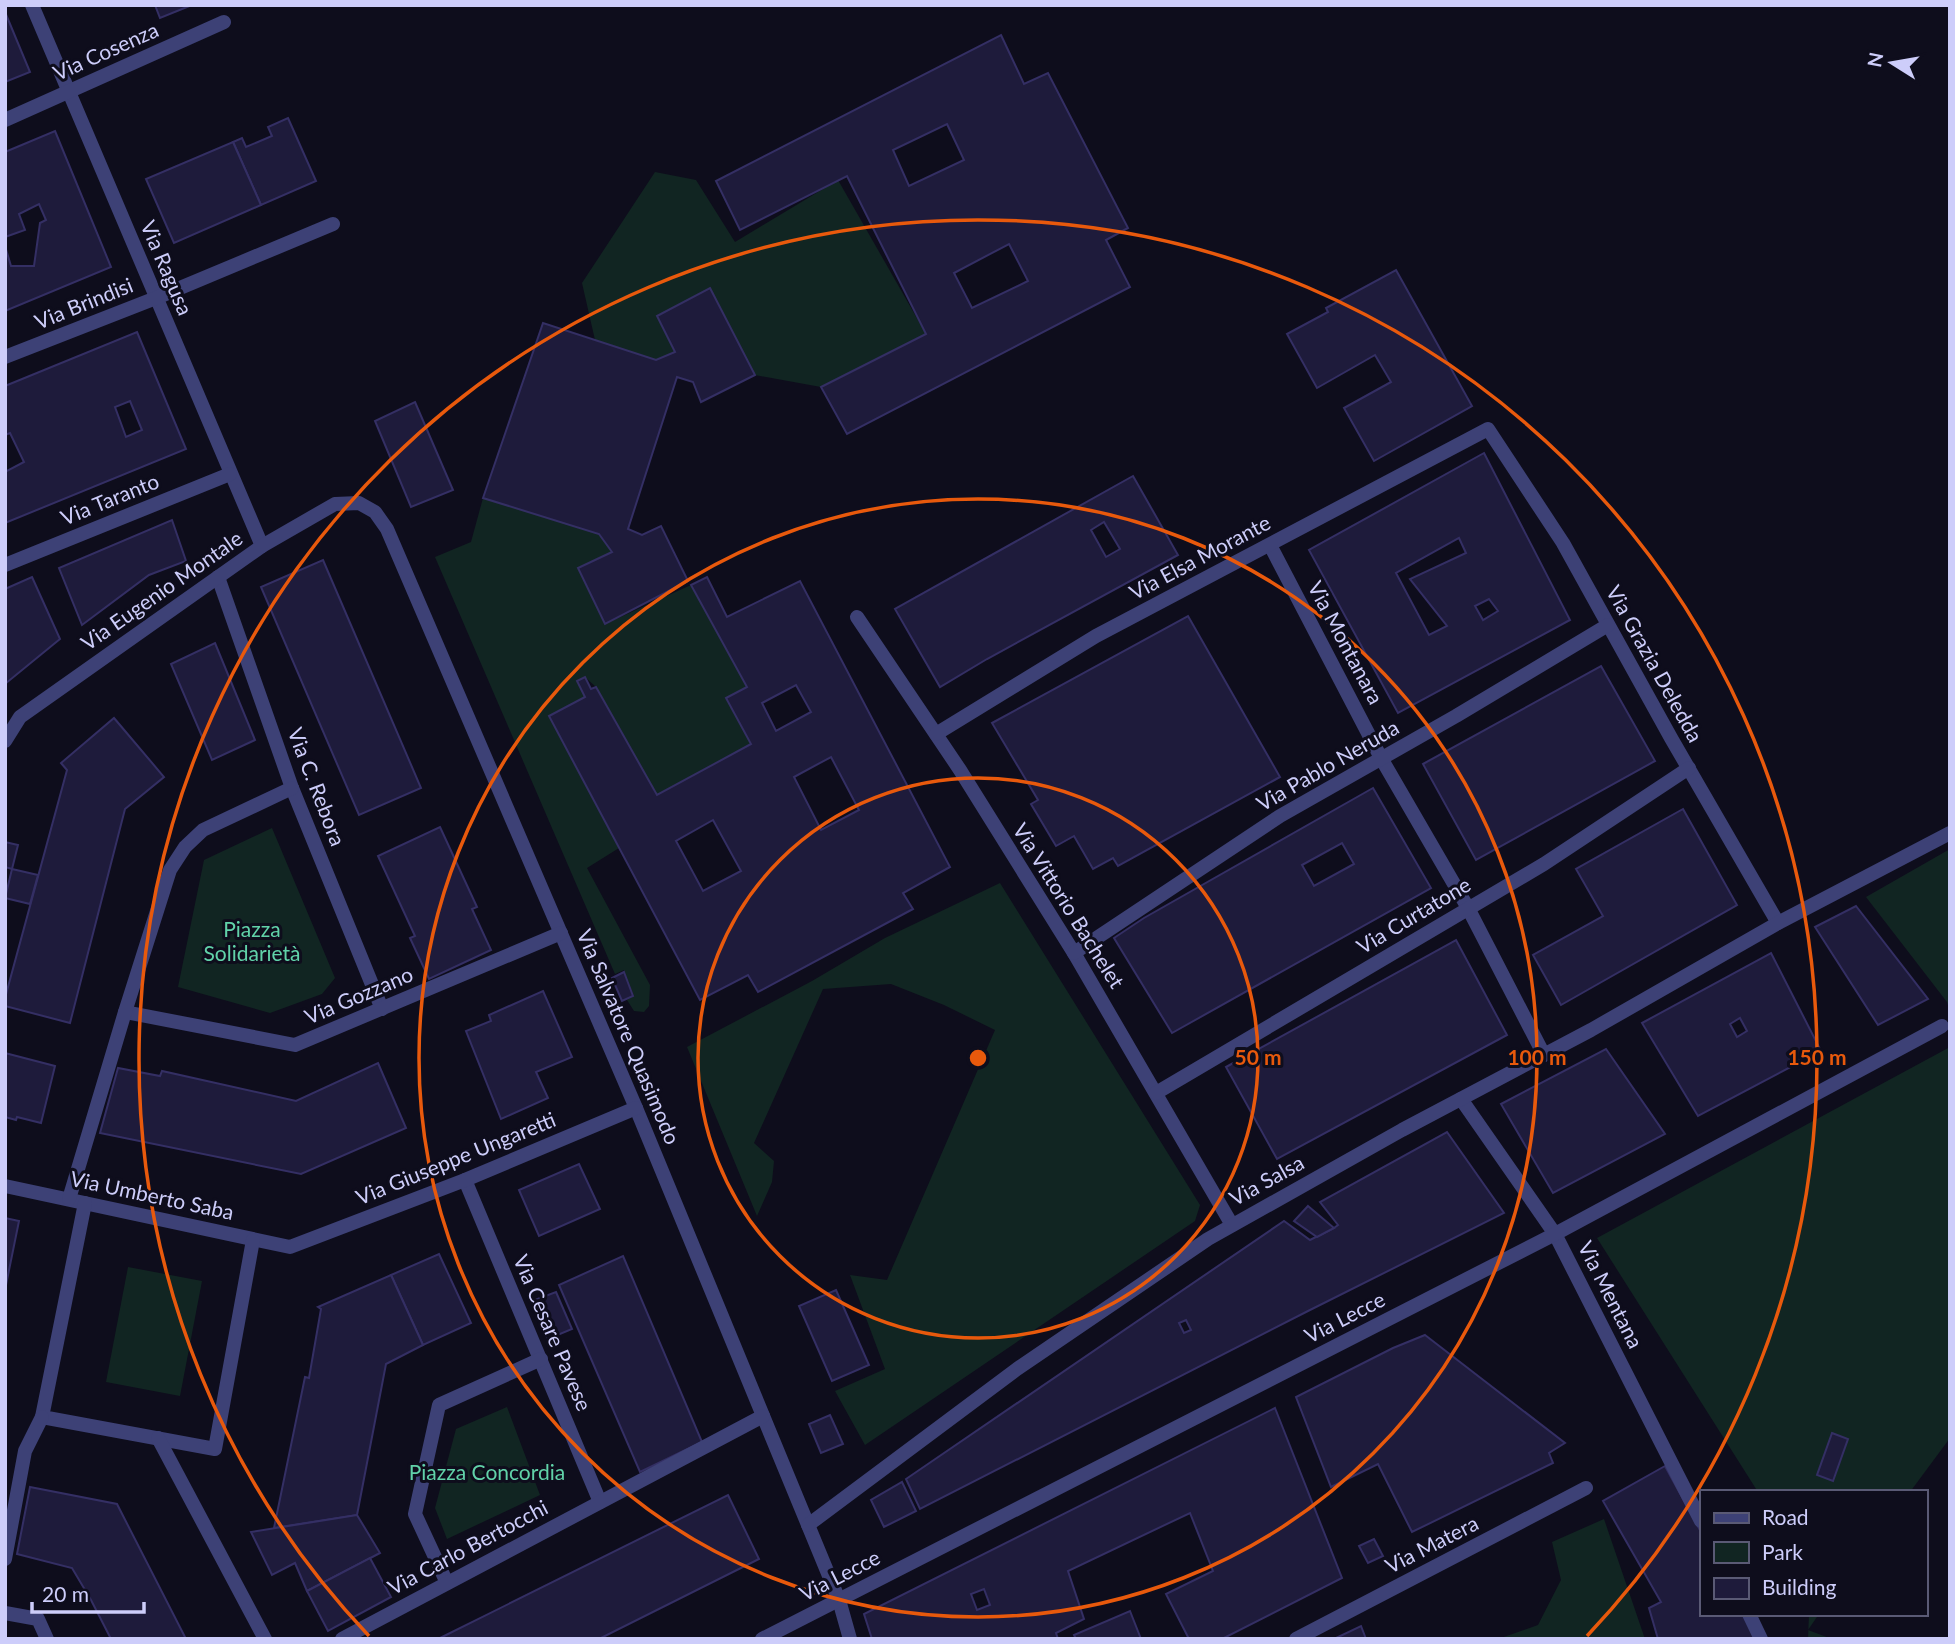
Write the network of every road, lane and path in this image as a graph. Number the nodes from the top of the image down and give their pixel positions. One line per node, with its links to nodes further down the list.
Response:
1 (32, 5): 3 (street, Via Ragusa)
2 (224, 22): 3 (street, Via Cosenza)
3 (68, 92): 4 (street, Via Cosenza); 6 (street, Via Ragusa)
4 (5, 120)
5 (333, 224): 6 (street, Via Brindisi)
6 (156, 298): 7 (street, Via Brindisi); 9 (street, Via Ragusa)
7 (5, 358)
8 (1488, 429): 11 (street, Via Elsa Morante); 16 (street, Via Grazia Deledda)
9 (230, 474): 12 (street, Via Ragusa); 13 (street, Via Taranto)
10 (359, 503): 12 (street, Via Eugenio Montale); 25 (street, Via Salvatore Quasimodo)
11 (1270, 545): 17 (street, Via Elsa Morante); 19 (street, Via Montanara)
12 (262, 546): 14 (street, Via Eugenio Montale)
13 (5, 565)
14 (218, 577): 18 (street, Via Eugenio Montale); 21 (street, Via C. Rebora)
15 (856, 617): 17 (street, Via Vittorio Bachelet)
16 (1608, 625): 19 (street, Via Pablo Neruda); 20 (street, Via Grazia Deledda)
17 (936, 734): 26 (street, Via Vittorio Bachelet)
18 (5, 741)
19 (1381, 758): 23 (street, Via Montanara); 26 (street, Via Pablo Neruda)
20 (1689, 768): 23 (street, Via Curtatone); 24 (street, Via Grazia Deledda)
21 (292, 788): 27 (street, Via C. Rebora); 28 (street)
22 (1950, 833): 24 (street, Via Salsa)
23 (1468, 908): 30 (street, Via Montanara); 31 (street, Via Curtatone)
24 (1778, 923): 30 (street, Via Salsa)
25 (561, 933): 27 (street, Via Gozzano); 33 (street, Via Salvatore Quasimodo)
26 (1074, 953): 31 (street, Via Vittorio Bachelet)
27 (382, 1009): 28 (street, Via Gozzano)
28 (125, 1012): 36 (street)
29 (1942, 1026): 39 (street, Via Lecce)
30 (1544, 1055): 32 (street, Via Salsa)
31 (1156, 1093): 38 (street, Via Vittorio Bachelet)
32 (1461, 1099): 38 (street, Via Salsa); 39 (street, Via Mentana)
33 (636, 1108): 34 (street, Via Giuseppe Ungaretti); 43 (street, Via Salvatore Quasimodo)
34 (465, 1180): 41 (street, Via Giuseppe Ungaretti); 42 (street, Via Cesare Pavese)
35 (5, 1186): 36 (street, Via Umberto Saba)
36 (69, 1199): 37 (street, Via Umberto Saba)
37 (85, 1203): 40 (street, Via Umberto Saba); 44 (street)
38 (1232, 1225): 49 (street, Via Salsa)
39 (1555, 1234): 48 (street, Via Mentana); 52 (street, Via Lecce)
40 (253, 1240): 41 (street, Via Umberto Saba); 45 (street)
41 (290, 1247)
42 (541, 1359): 47 (street, Via Cesare Pavese); 51 (street)
43 (762, 1416): 47 (street, Via Carlo Bertocchi); 49 (street, Via Salvatore Quasimodo)
44 (42, 1417): 45 (street); 50 (street)
45 (158, 1438): 56 (street)
46 (1586, 1488): 60 (street, Via Matera)
47 (600, 1502): 51 (street, Via Carlo Bertocchi)
48 (1700, 1519)
49 (808, 1525): 52 (street, Via Salvatore Quasimodo)
50 (5, 1559)
51 (447, 1583): 57 (street, Via Carlo Bertocchi)
52 (839, 1600): 58 (street, Via Lecce); 59 (street, Via Salvatore Quasimodo)
53 (5, 1613): 55 (street)
54 (1750, 1616): 61 (street)
55 (47, 1639)
56 (265, 1639)
57 (342, 1639)
58 (762, 1639)
59 (850, 1639)
60 (1296, 1639)
61 (1761, 1639)

